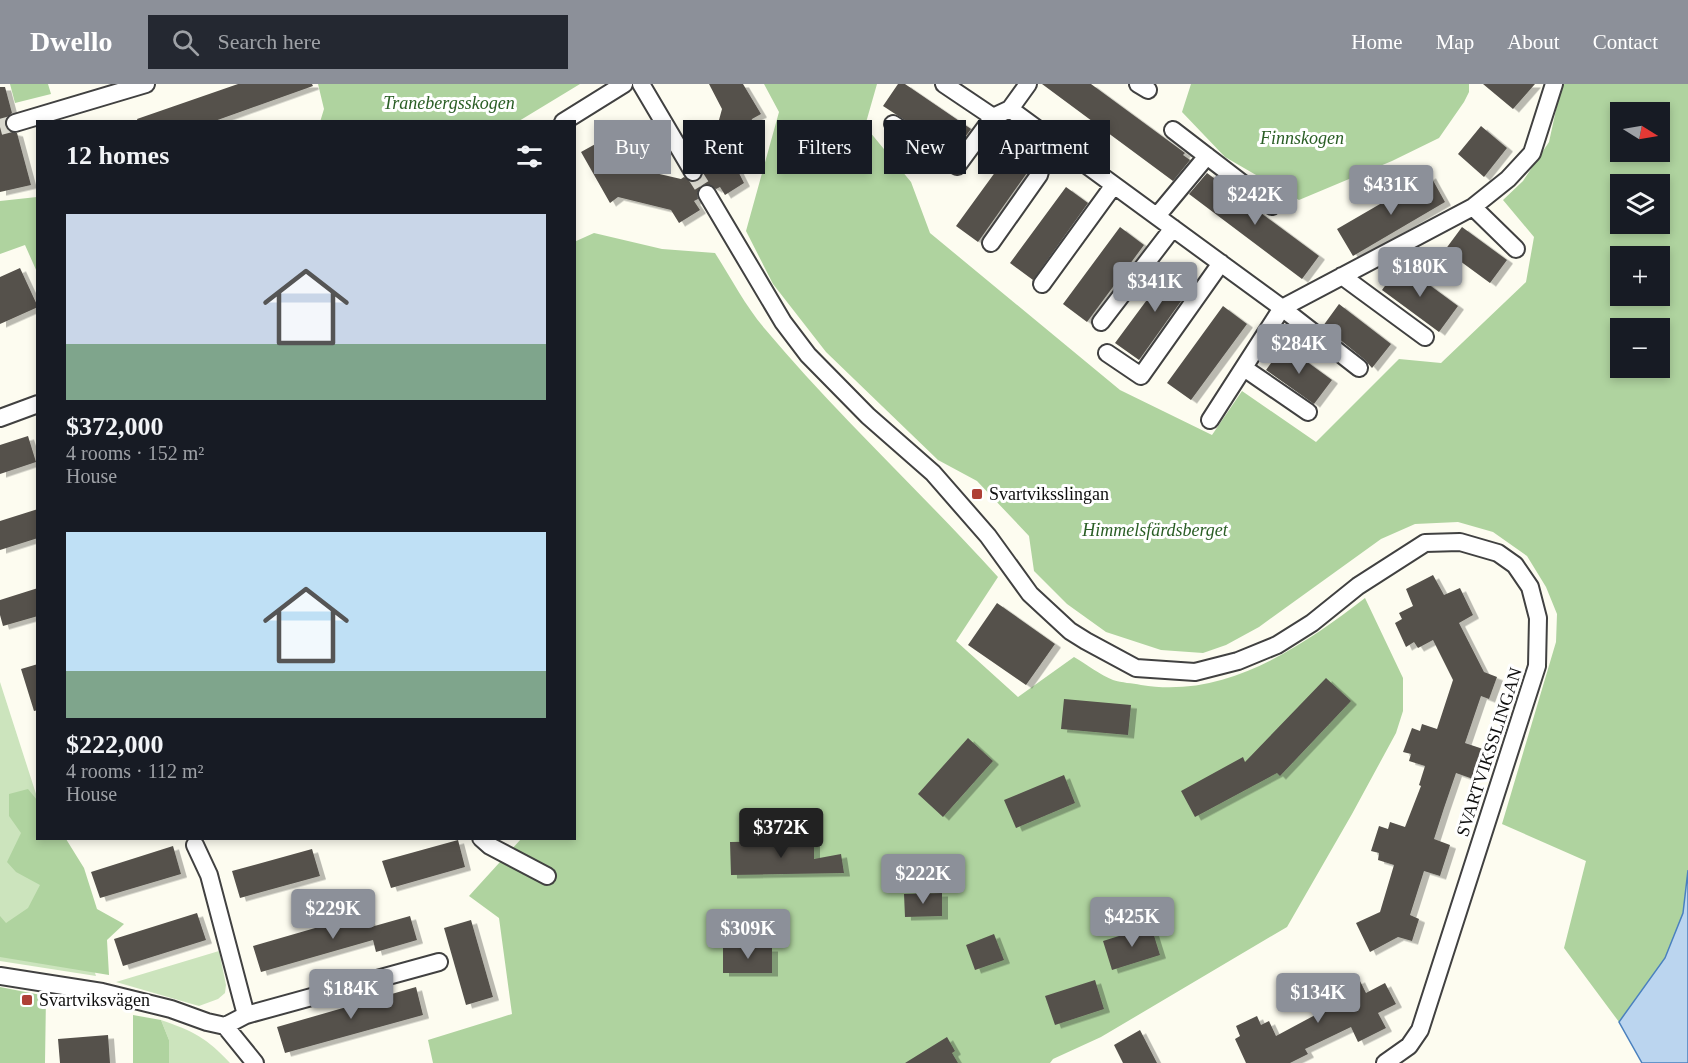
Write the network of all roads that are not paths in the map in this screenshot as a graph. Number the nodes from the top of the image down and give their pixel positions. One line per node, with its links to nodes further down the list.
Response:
1 (146, 84): 11 (street)
2 (624, 84): 9 (street)
3 (641, 84): 14 (street)
4 (944, 84): 8 (street)
5 (1028, 84): 7 (street)
6 (1554, 84): 21 (street)
7 (1010, 109): 8 (street); 10 (street)
8 (993, 117): 13 (street)
9 (566, 120)
10 (1025, 120)
11 (15, 123)
12 (1173, 130): 15 (street)
13 (966, 154)
14 (683, 155)
15 (1207, 156): 20 (street); 22 (street)
16 (1039, 174): 24 (street)
17 (1099, 174): 18 (street)
18 (1114, 185): 22 (street); 28 (street)
19 (706, 194): 47 (street, SVARTVIKSSLINGAN)
20 (1272, 206)
21 (1473, 207): 25 (street); 27 (street)
22 (1157, 216): 23 (street)
23 (1173, 228): 26 (street); 30 (street)
24 (991, 243)
25 (1516, 249)
26 (1221, 263): 29 (street); 32 (street)
27 (1342, 276): 29 (street); 31 (street)
28 (1042, 284)
29 (1282, 308): 33 (street); 34 (street)
30 (1101, 322)
31 (1425, 337)
32 (1107, 353)
33 (1244, 368): 36 (street); 38 (street)
34 (1359, 368)
35 (36, 405): 37 (street)
36 (1308, 411)
37 (0, 418)
38 (1210, 420)
39 (483, 840): 41 (street)
40 (195, 845): 44 (street)
41 (547, 876)
42 (439, 962): 44 (street)
43 (0, 976): 45 (street)
44 (246, 1015): 45 (street)
45 (225, 1026): 46 (street)
46 (255, 1063)
47 (1384, 1063)

